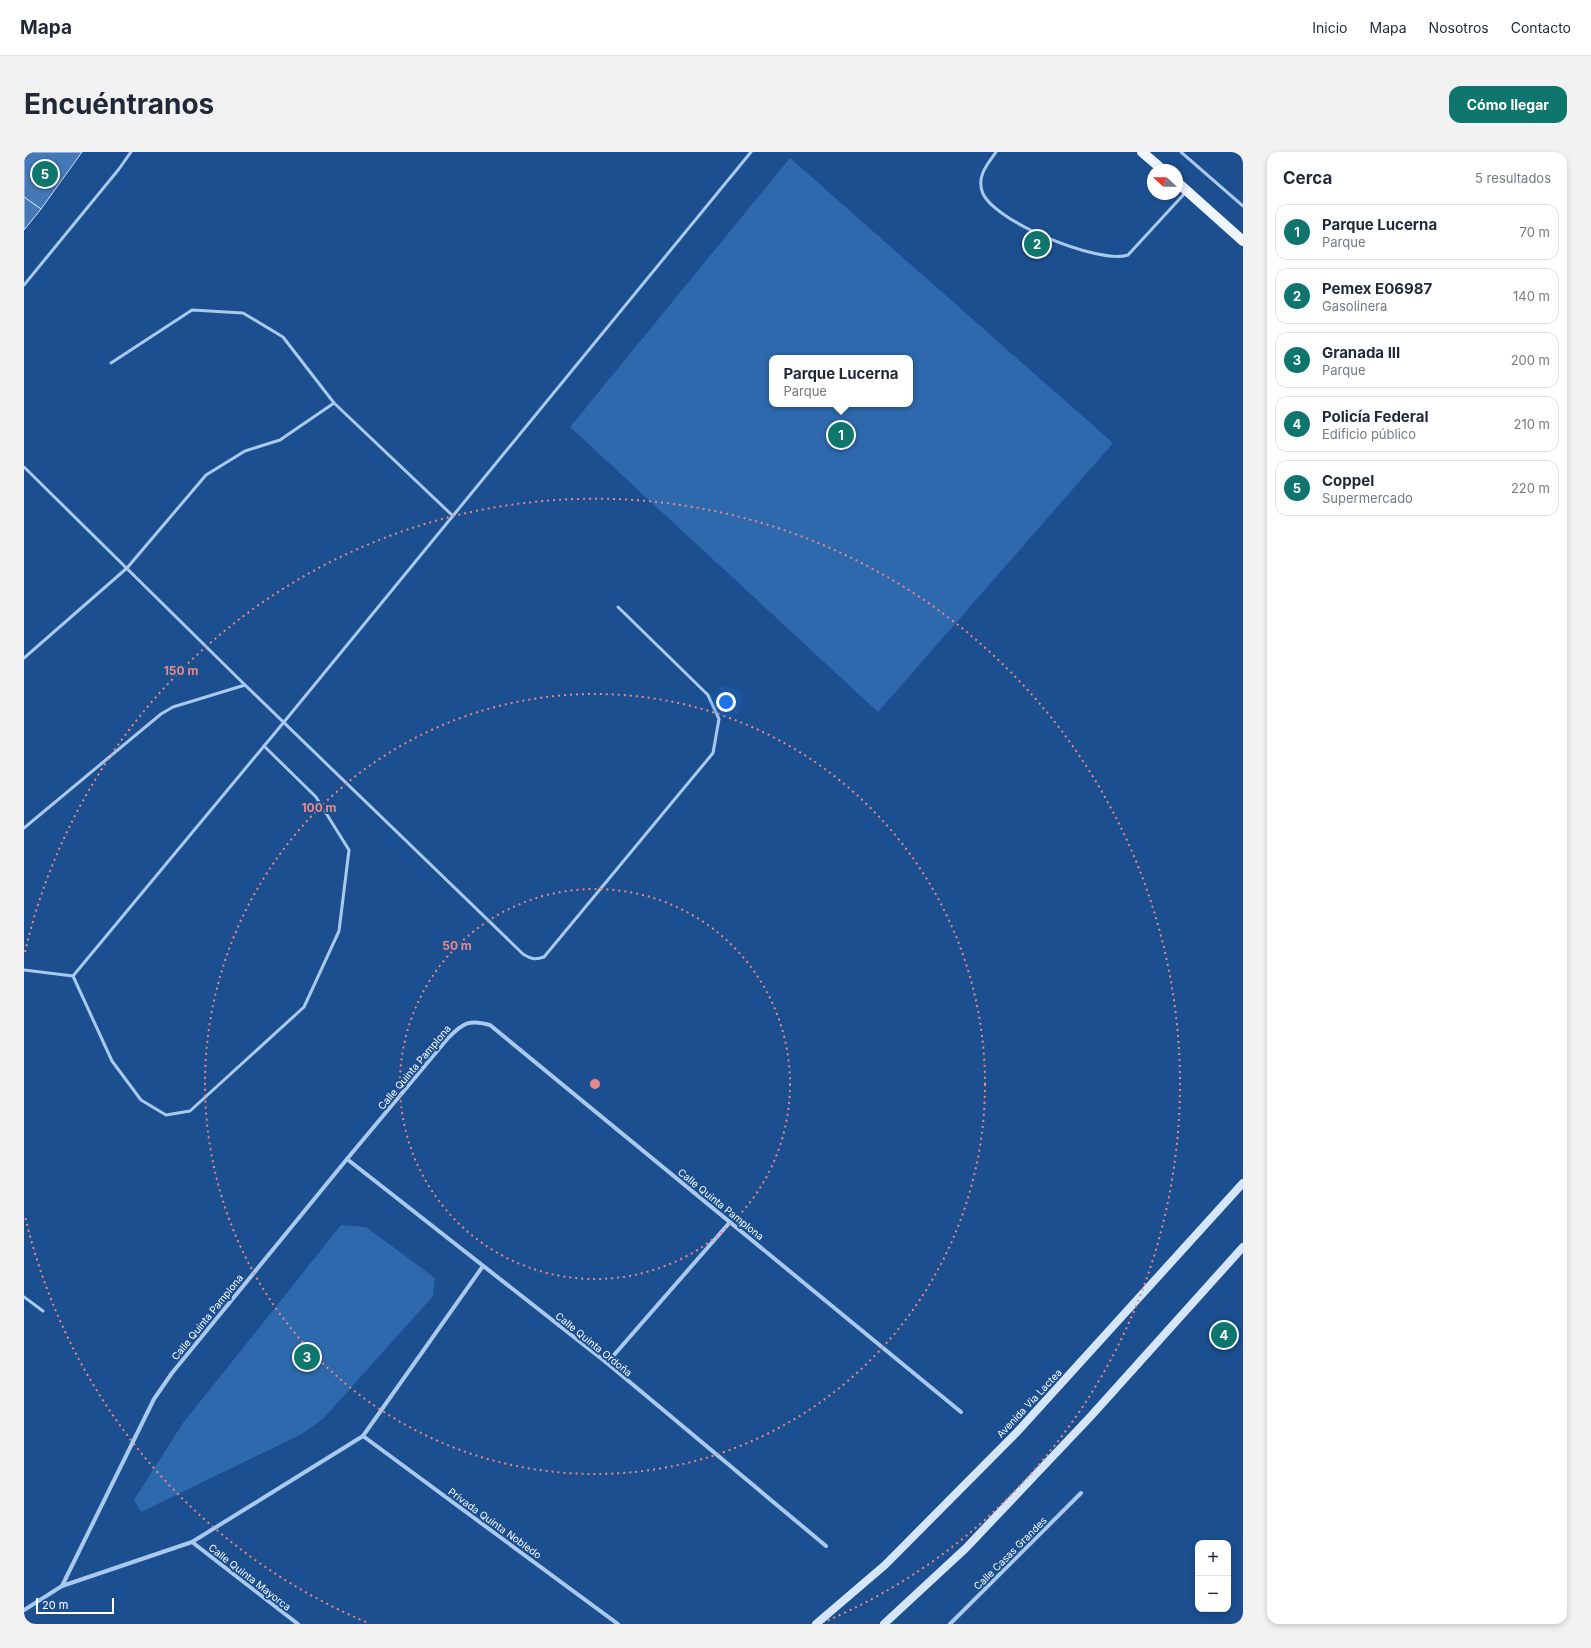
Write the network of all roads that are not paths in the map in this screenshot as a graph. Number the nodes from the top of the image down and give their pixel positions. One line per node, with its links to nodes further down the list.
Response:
1 (131, 152): 11 (lane)
2 (751, 152): 15 (lane)
3 (996, 152): 8 (lane)
4 (1142, 152): 6 (main road)
5 (1181, 152): 9 (lane)
6 (1156, 164)
7 (1183, 187): 8 (main road)
8 (1188, 191): 10 (main road)
9 (1243, 206)
10 (1243, 241)
11 (24, 285)
12 (111, 363): 13 (lane)
13 (334, 403): 15 (lane); 16 (lane)
14 (24, 467): 16 (lane)
15 (453, 516): 20 (lane)
16 (127, 568): 18 (lane); 19 (lane)
17 (618, 607): 20 (lane)
18 (24, 658)
19 (245, 685): 20 (lane); 22 (lane)
20 (284, 722): 21 (lane)
21 (264, 746): 24 (lane); 24 (lane)
22 (24, 828)
23 (24, 970): 24 (lane)
24 (73, 976)
25 (347, 1159): 27 (street, Calle Quinta Pamplona); 29 (street, Calle Quinta Ordoña); 38 (street, Calle Quinta Pamplona)
26 (1243, 1183): 42 (main road, Avenida Via Lactea)
27 (730, 1222): 32 (street); 33 (street, Calle Quinta Pamplona)
28 (1243, 1247): 43 (main road)
29 (483, 1266): 32 (street, Calle Quinta Ordoña); 34 (street)
30 (24, 1297): 31 (lane)
31 (42, 1311)
32 (607, 1363): 37 (street, Calle Quinta Ordoña)
33 (961, 1412)
34 (363, 1436): 36 (street); 41 (street, Privada Quinta Nobledo)
35 (1081, 1492): 44 (street, Calle Casas Grandes)
36 (192, 1542): 38 (street); 40 (street, Calle Quinta Mayorca)
37 (826, 1546)
38 (62, 1586): 39 (street)
39 (24, 1610)
40 (298, 1624)
41 (618, 1624)
42 (816, 1624)
43 (884, 1624)
44 (950, 1624)

